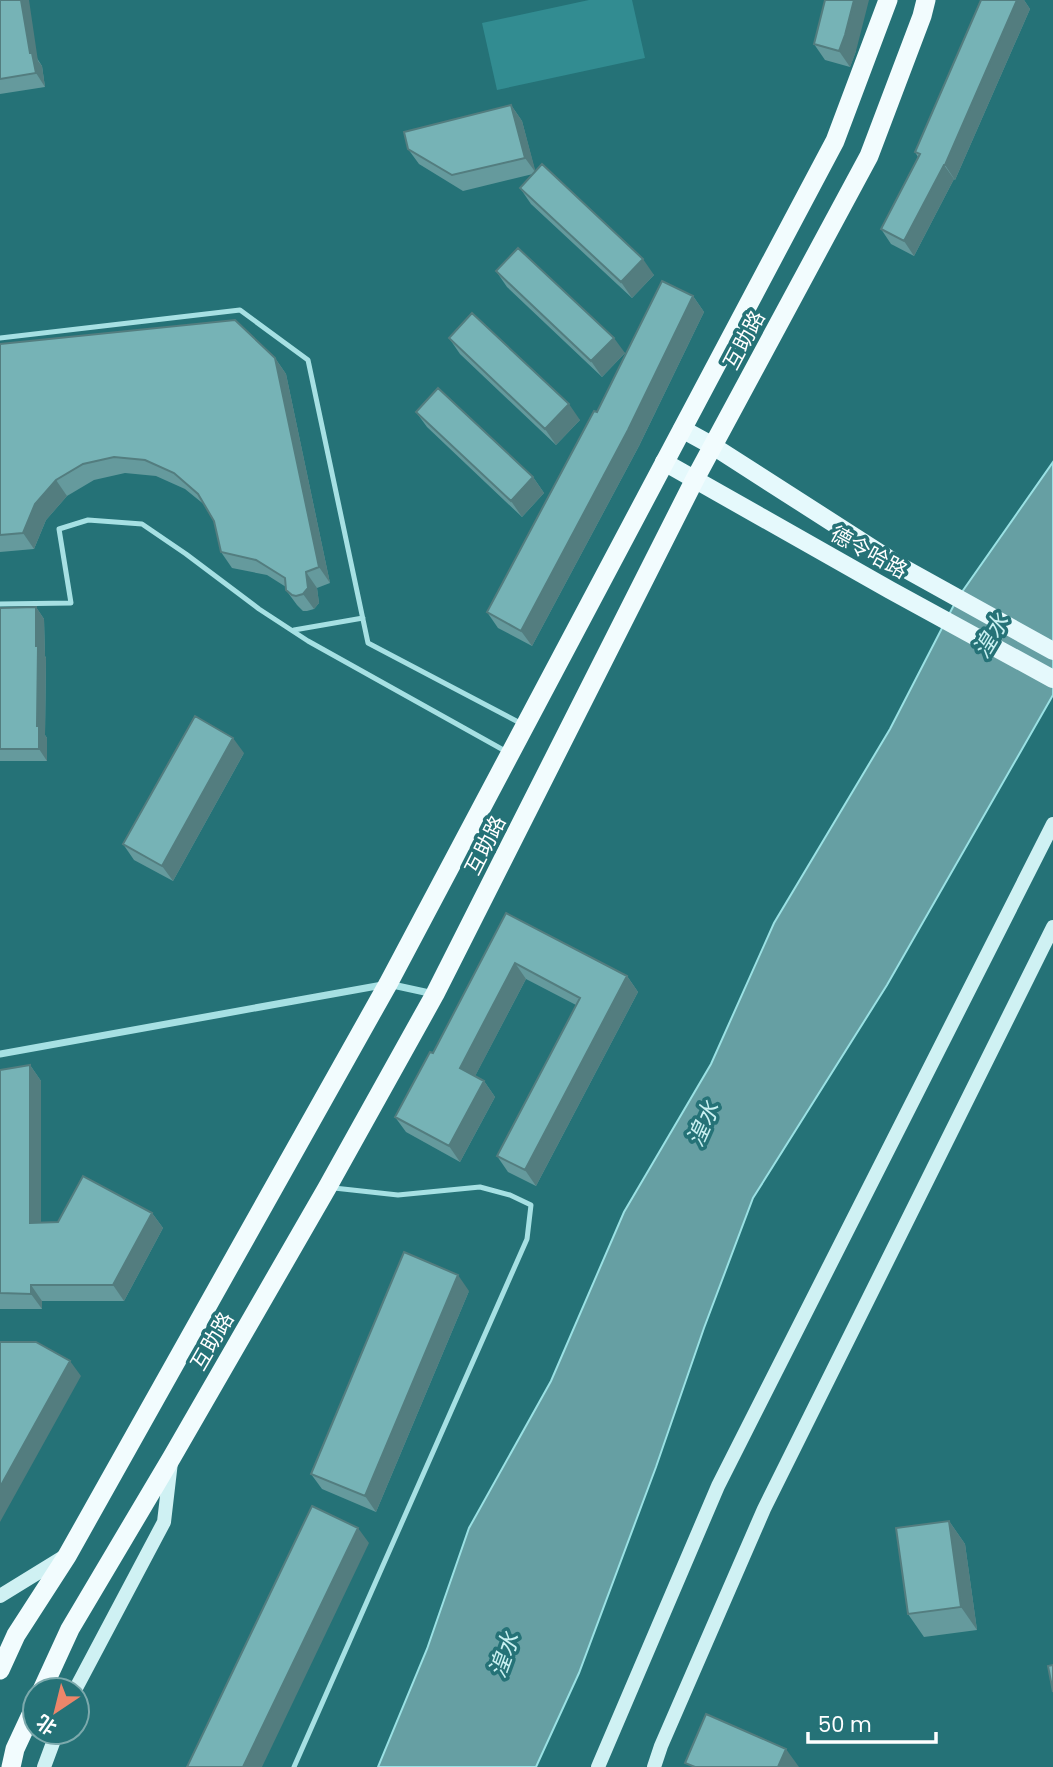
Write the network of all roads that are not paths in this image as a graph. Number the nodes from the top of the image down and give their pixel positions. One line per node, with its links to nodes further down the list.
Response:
1 (888, 0): 4 (highway, 互助路)
2 (926, 0): 5 (highway, 互助路)
3 (0, 338): 9 (lane)
4 (682, 429): 5 (main road, 德令哈路); 6 (highway, 互助路)
5 (713, 446): 7 (highway, 互助路); 11 (main road, 德令哈路)
6 (664, 462): 7 (main road, 德令哈路); 13 (highway, 互助路)
7 (695, 479): 12 (main road, 德令哈路); 18 (highway, 互助路)
8 (0, 604): 10 (lane)
9 (363, 618): 10 (lane); 13 (lane)
10 (293, 631): 14 (lane)
11 (1053, 651)
12 (1053, 679)
13 (525, 725): 14 (highway, 互助路)
14 (510, 754): 17 (highway, 互助路)
15 (1053, 824): 32 (main road)
16 (1053, 927): 33 (main road)
17 (388, 984): 18 (street); 19 (street); 22 (highway, 互助路)
18 (435, 994): 20 (highway, 互助路)
19 (0, 1054)
20 (327, 1188): 21 (highway, 互助路); 31 (lane)
21 (172, 1457): 25 (highway, 互助路); 26 (main road)
22 (67, 1556): 23 (main road); 24 (highway, 互助路)
23 (0, 1596)
24 (0, 1670)
25 (48, 1676)
26 (82, 1676)
27 (21, 1736): 29 (highway)
28 (52, 1746): 30 (main road)
29 (11, 1767)
30 (44, 1767)
31 (294, 1767)
32 (598, 1767)
33 (654, 1767)

